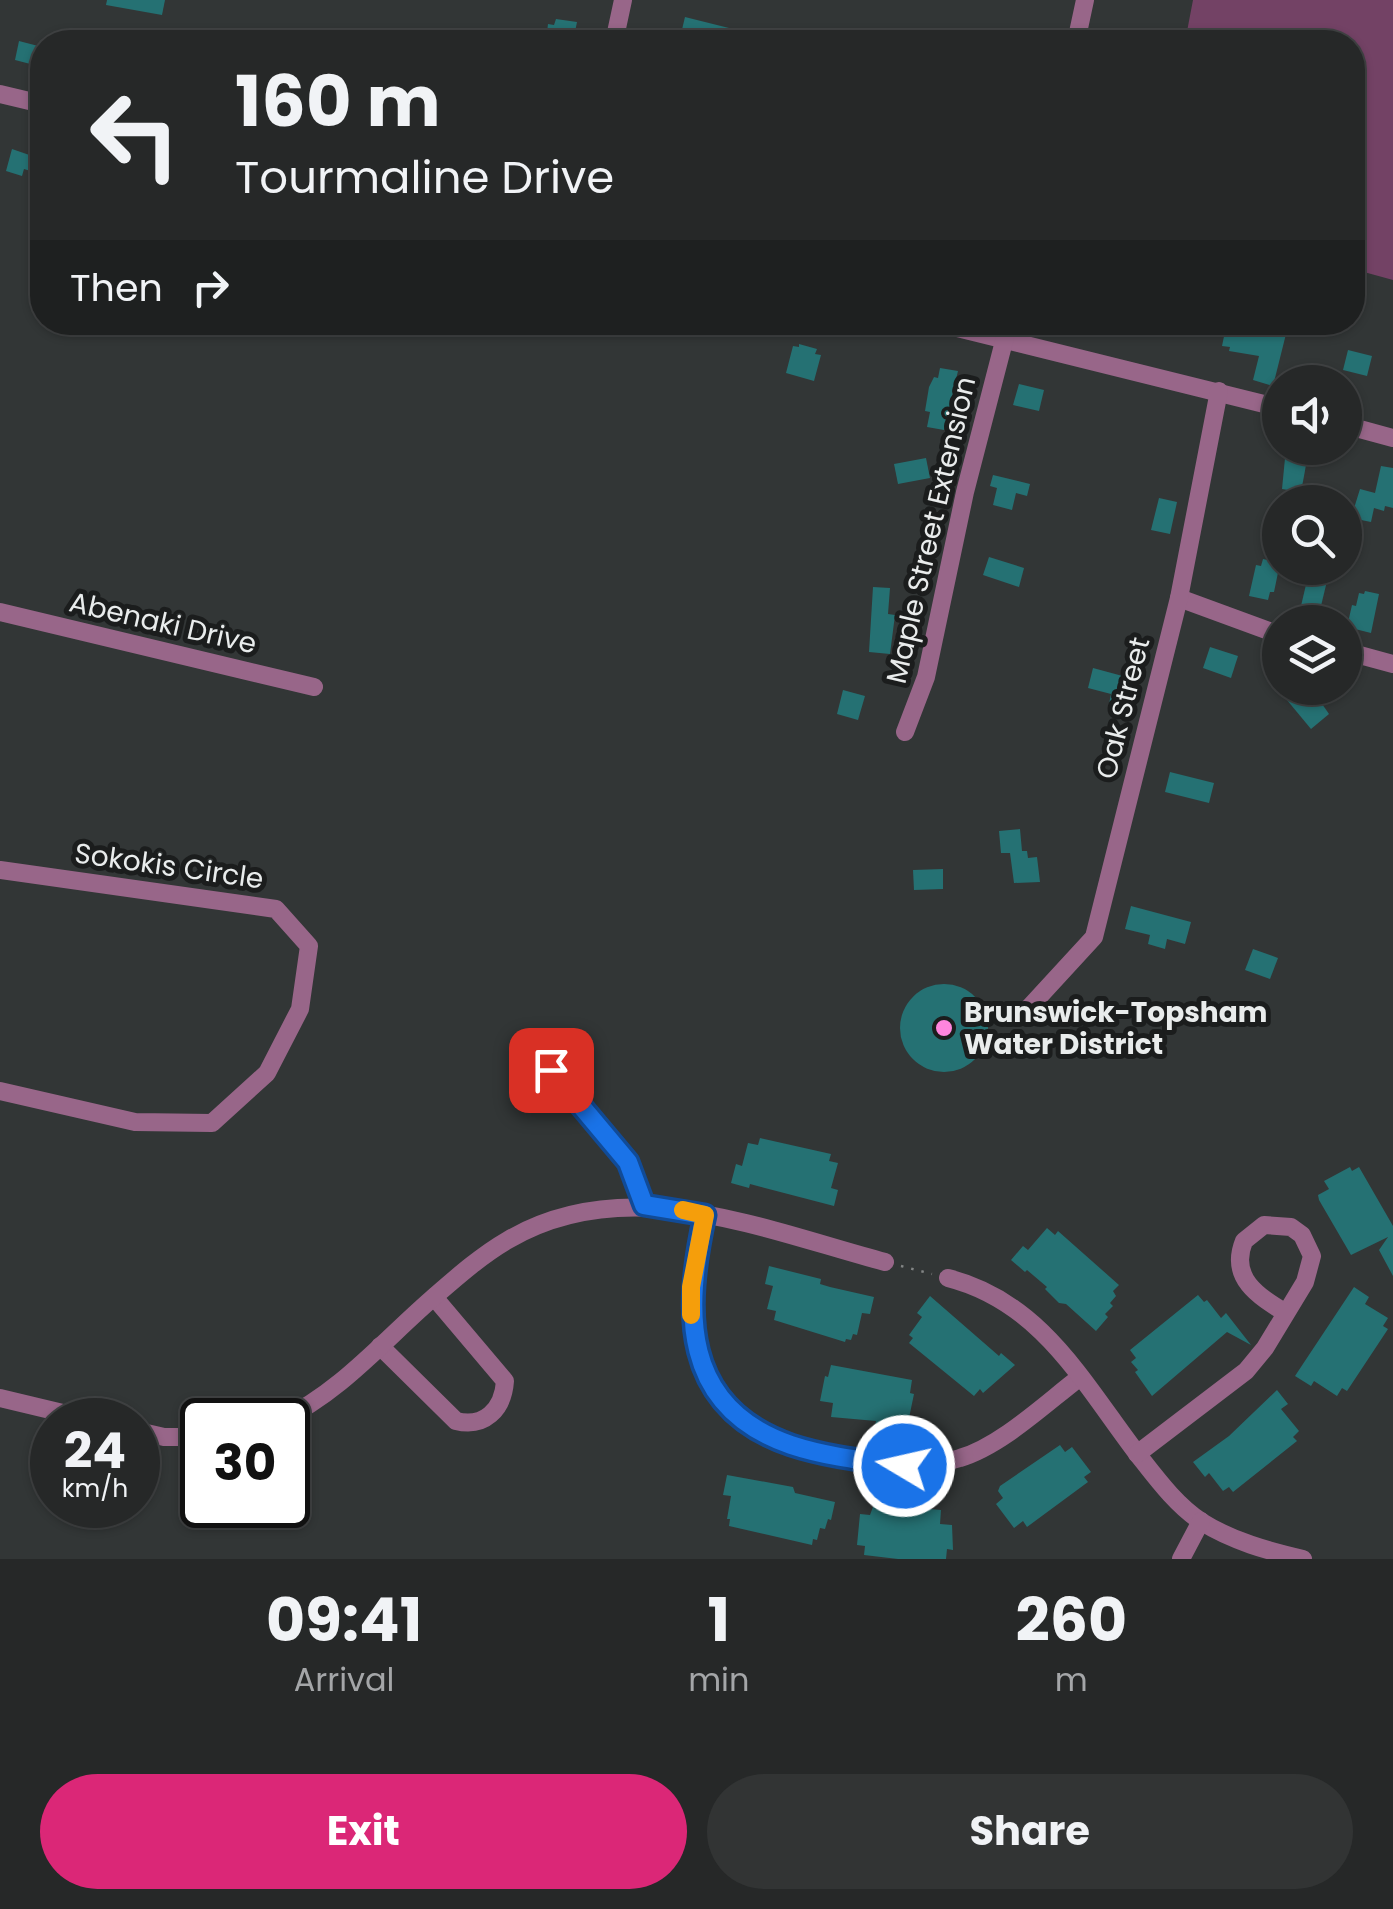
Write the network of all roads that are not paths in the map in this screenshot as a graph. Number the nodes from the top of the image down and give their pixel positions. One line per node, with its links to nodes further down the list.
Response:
1 (623, 0): 3 (street)
2 (1085, 0): 4 (street)
3 (617, 30)
4 (1079, 30)
5 (0, 94): 6 (street)
6 (30, 101)
7 (1006, 335): 19 (street, Maple Street Extension)
8 (1021, 335): 9 (street)
9 (1219, 392): 10 (street); 13 (street, Oak Street)
10 (1262, 403)
11 (1362, 430): 12 (street)
12 (1393, 438)
13 (1180, 598): 15 (street); 21 (street, Oak Street)
14 (0, 612): 18 (street, Abenaki Drive)
15 (1262, 628)
16 (1362, 656): 17 (street)
17 (1393, 664)
18 (314, 687)
19 (905, 732)
20 (0, 870): 23 (street, Sokokis Circle)
21 (1025, 1012)
22 (531, 1046): 24 (street)
23 (0, 1092)
24 (644, 1205): 25 (street); 28 (street)
25 (705, 1215): 26 (street); 31 (street)
26 (885, 1262)
27 (948, 1278): 31 (street)
28 (434, 1297): 30 (street); 30 (street)
29 (1286, 1313): 29 (street); 35 (street)
30 (380, 1346): 33 (street)
31 (1079, 1378): 35 (street)
32 (0, 1398): 34 (street)
33 (310, 1402)
34 (30, 1405)
35 (1137, 1454): 36 (street)
36 (1201, 1521): 37 (street); 38 (street)
37 (1295, 1558)
38 (1180, 1559)

